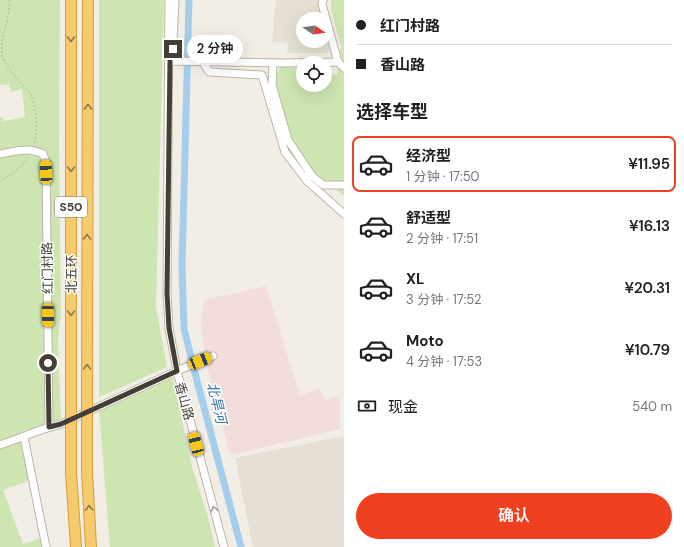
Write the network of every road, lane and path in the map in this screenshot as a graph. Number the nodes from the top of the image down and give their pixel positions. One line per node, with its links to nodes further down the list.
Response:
1 (9, 0): 12 (path)
2 (71, 0): 23 (highway, 北五环 / S50, one-way to 23, bridge)
3 (88, 0): 24 (highway, 北五环 / S50, one-way to 3, bridge)
4 (169, 0): 7 (street, 香山路)
5 (174, 0): 7 (street, 香山路)
6 (322, 0): 9 (street)
7 (170, 61): 8 (street); 18 (street, 香山路)
8 (203, 62): 10 (street); 16 (street)
9 (338, 62): 10 (street); 11 (street)
10 (273, 63): 15 (street)
11 (344, 68)
12 (32, 150): 13 (street); 14 (path); 19 (street, 红门村路)
13 (0, 154)
14 (0, 182)
15 (344, 185)
16 (344, 214)
17 (213, 356): 18 (street)
18 (177, 371): 19 (street); 25 (street, 香山路, one-way to 18)
19 (49, 427): 20 (street)
20 (24, 437): 21 (street); 22 (street)
21 (0, 445)
22 (46, 547)
23 (76, 547)
24 (91, 547)
25 (224, 547)

